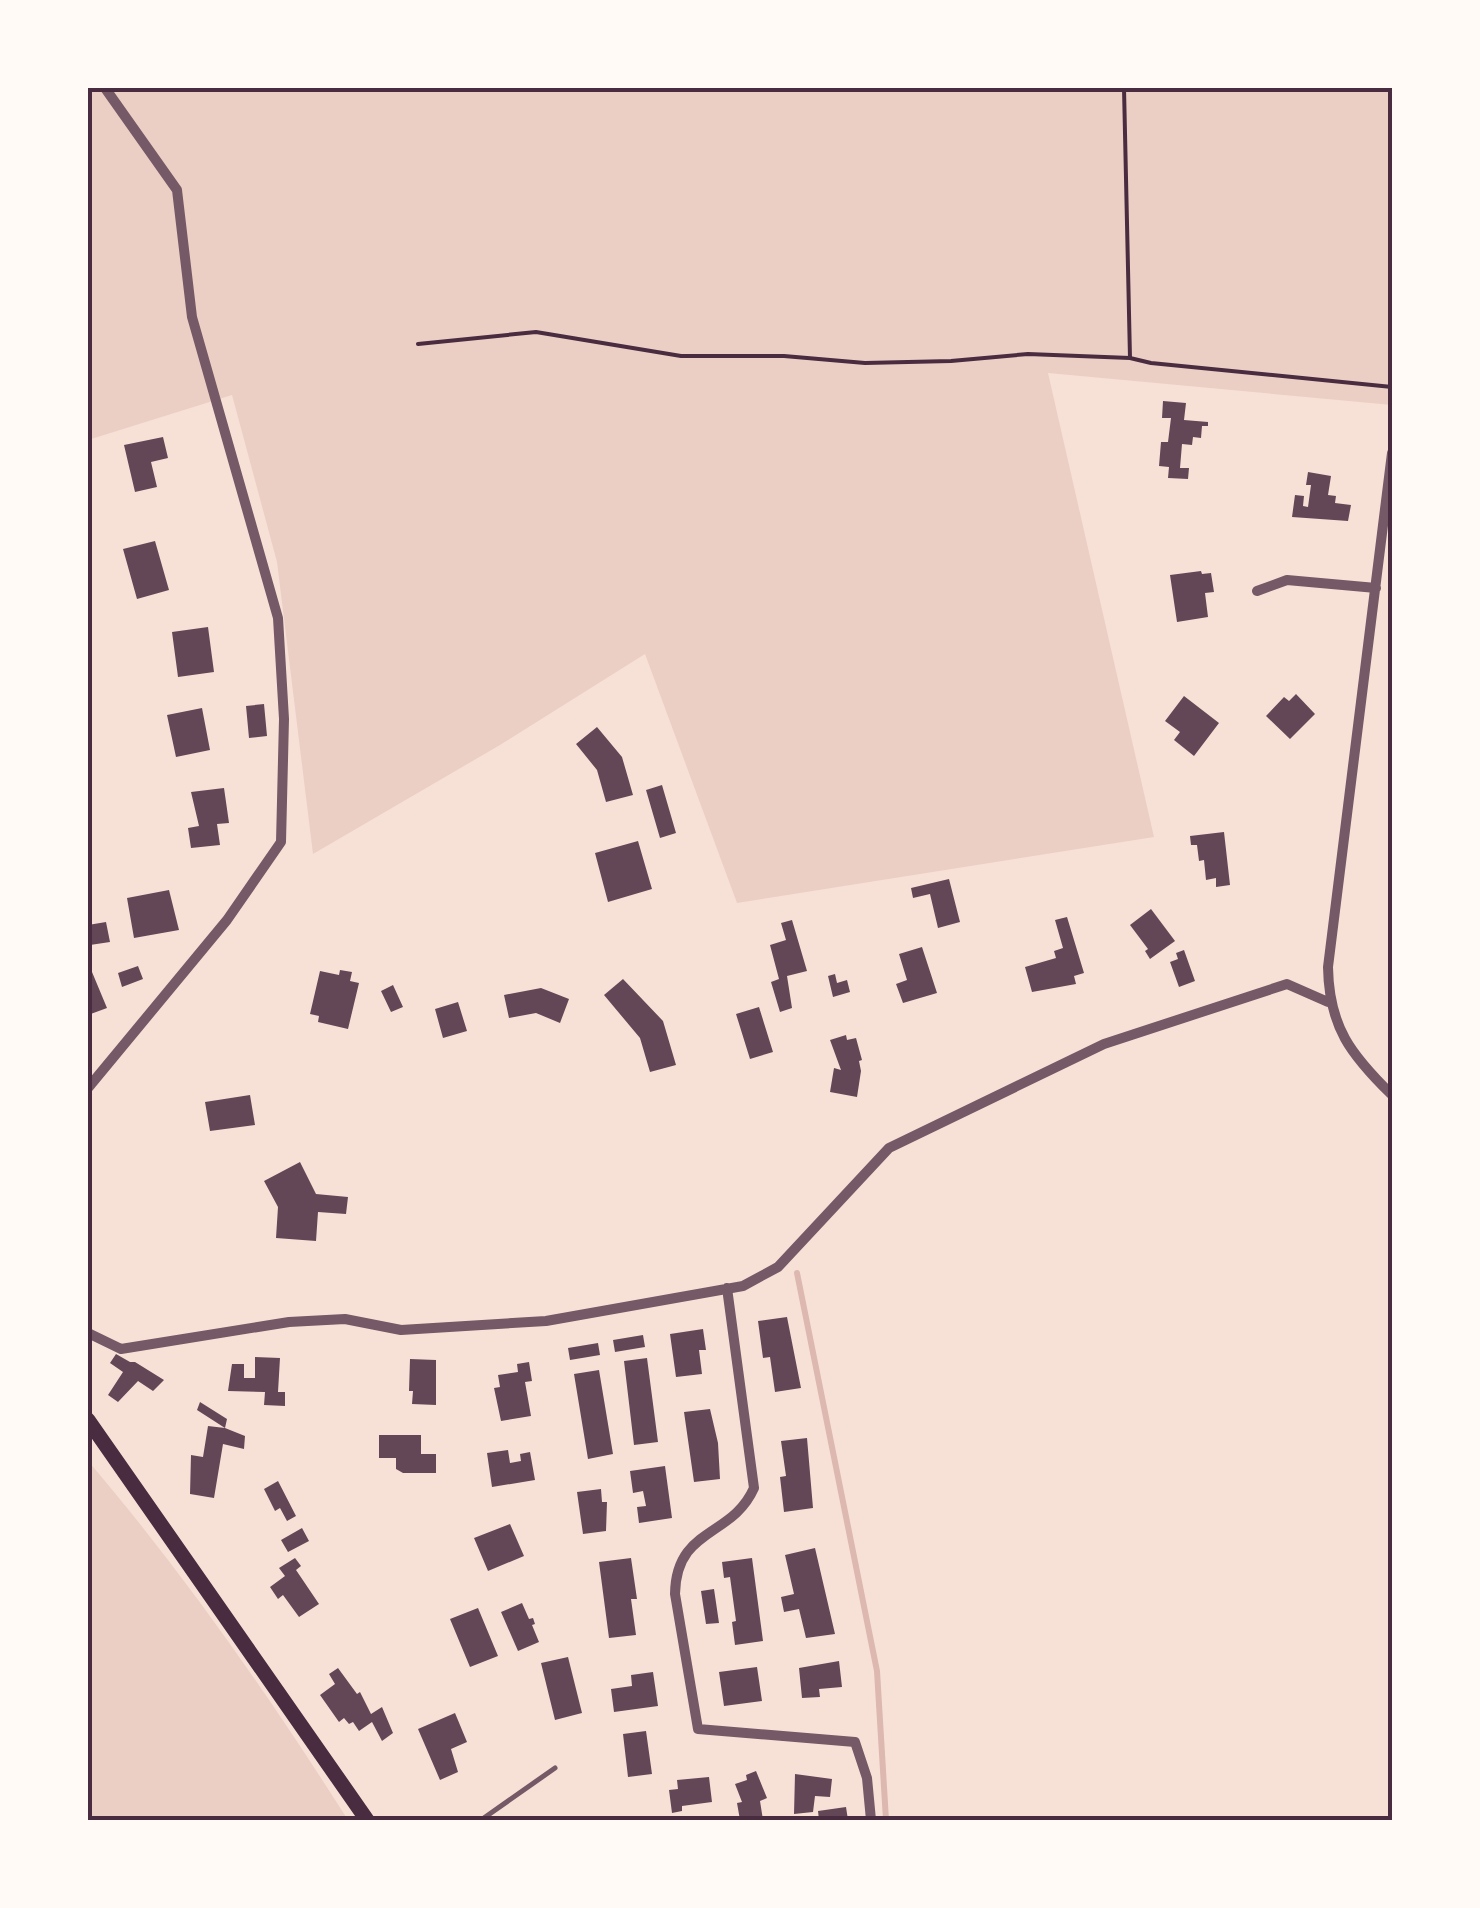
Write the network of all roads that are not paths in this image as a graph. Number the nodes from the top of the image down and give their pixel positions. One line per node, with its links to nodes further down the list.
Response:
1 (105, 88): 6 (street)
2 (1392, 453): 3 (street)
3 (1376, 588): 4 (street); 5 (street)
4 (1257, 591)
5 (1328, 1002): 7 (street); 8 (street)
6 (88, 1088)
7 (1392, 1095)
8 (727, 1288): 9 (street); 14 (street)
9 (88, 1333)
10 (88, 1420): 12 (main road)
11 (555, 1768): 13 (lane)
12 (367, 1820)
13 (481, 1820)
14 (871, 1820)

